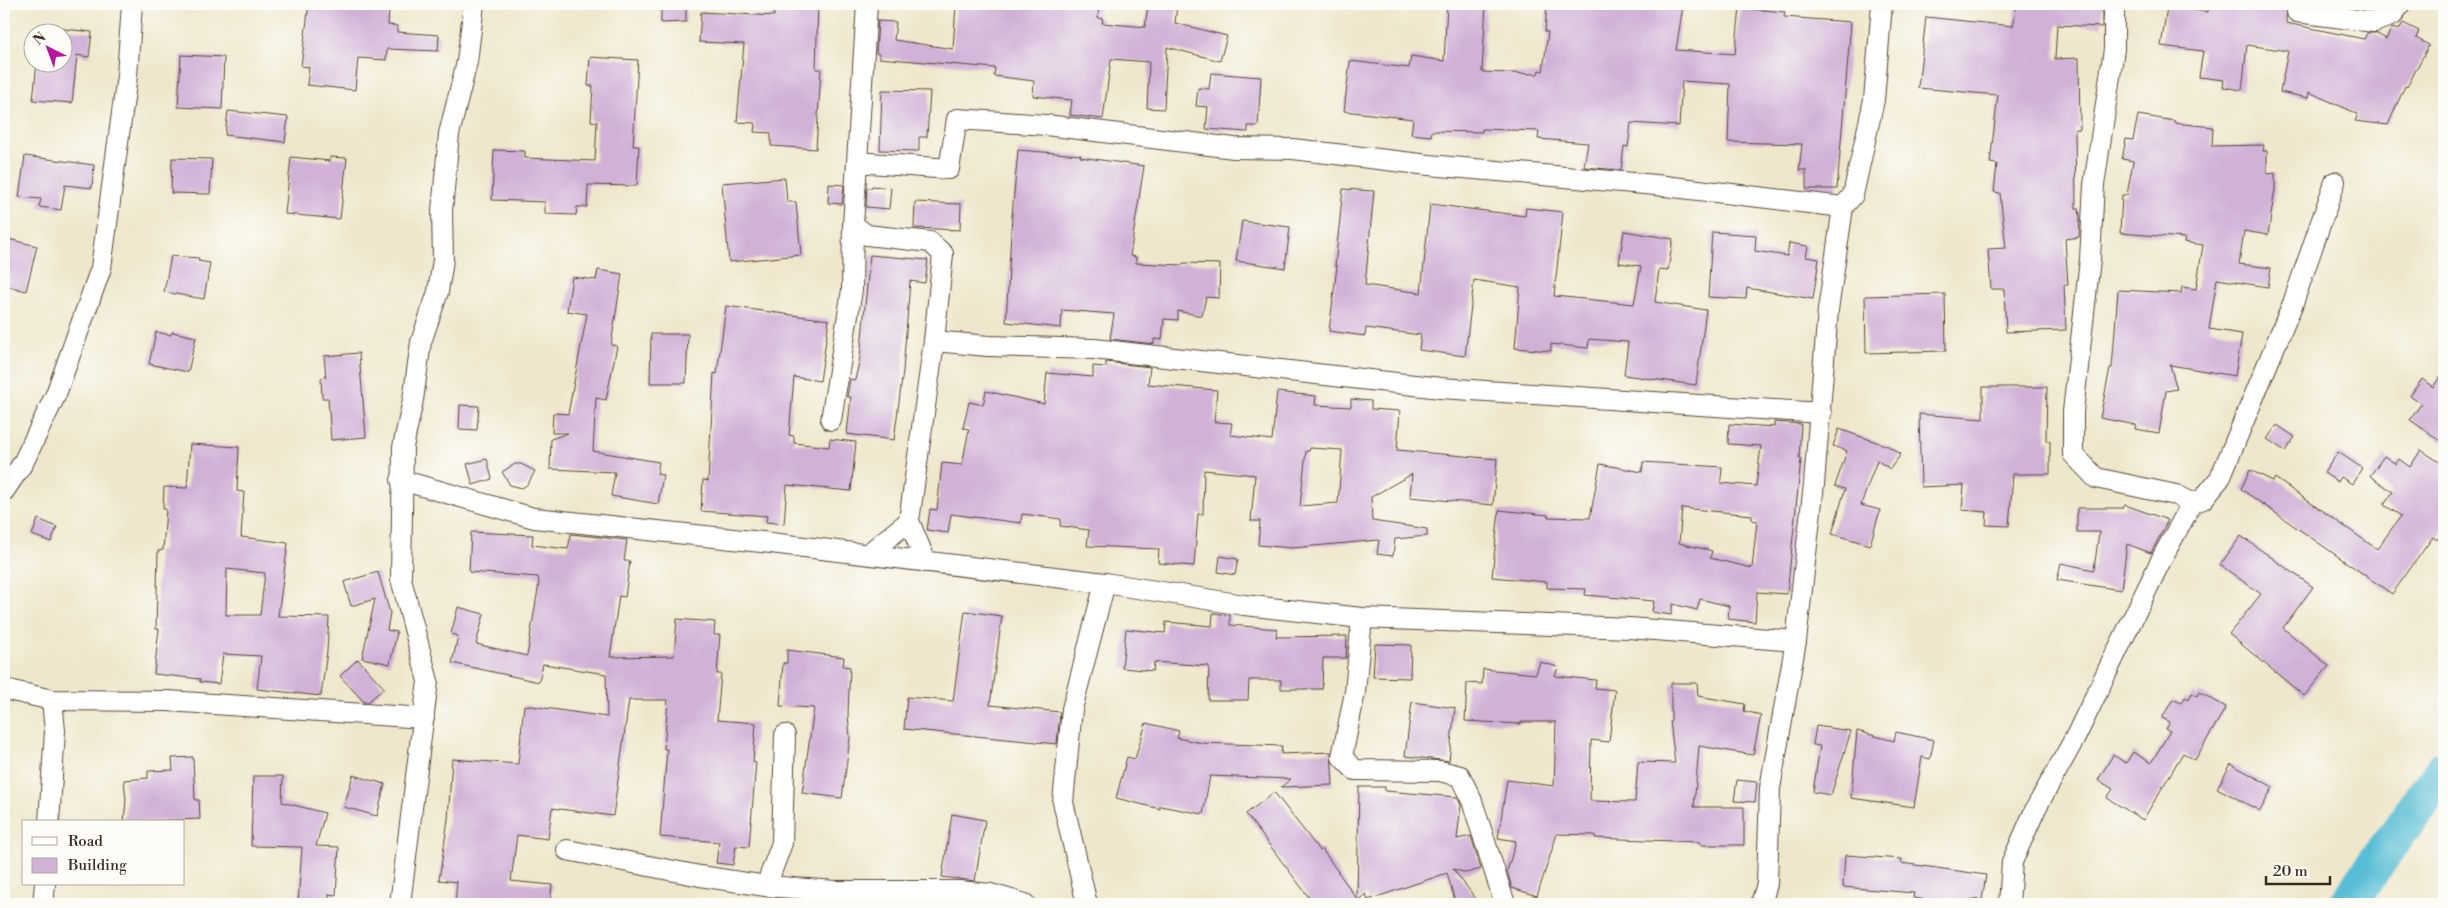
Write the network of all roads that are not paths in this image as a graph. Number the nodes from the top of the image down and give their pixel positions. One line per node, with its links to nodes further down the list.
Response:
1 (132, 4): 16 (street)
2 (474, 4): 15 (street)
3 (867, 4): 8 (street)
4 (1882, 4): 10 (street)
5 (2114, 4): 17 (street)
6 (2300, 4): 7 (street)
7 (2400, 4)
8 (857, 162): 10 (street); 11 (street)
9 (2335, 182): 17 (street)
10 (1843, 207): 13 (street)
11 (853, 225): 12 (street); 14 (street)
12 (934, 341): 13 (street); 18 (street)
13 (1821, 413): 23 (street)
14 (831, 420)
15 (401, 480): 19 (street); 26 (street)
16 (4, 491)
17 (2192, 503): 38 (street)
18 (909, 521): 19 (street); 20 (street)
19 (868, 554): 20 (street)
20 (926, 562): 21 (street)
21 (1105, 583): 22 (street); 35 (street)
22 (1362, 618): 23 (street); 36 (street)
23 (1796, 641): 37 (street)
24 (4, 689): 25 (street)
25 (52, 700): 26 (street); 28 (street)
26 (424, 718): 33 (street)
27 (785, 734): 31 (street)
28 (49, 820)
29 (568, 850): 31 (street)
30 (45, 886): 32 (street)
31 (766, 886): 34 (street)
32 (43, 904)
33 (400, 904)
34 (1025, 904)
35 (1087, 904)
36 (1505, 904)
37 (1762, 904)
38 (2009, 904)

